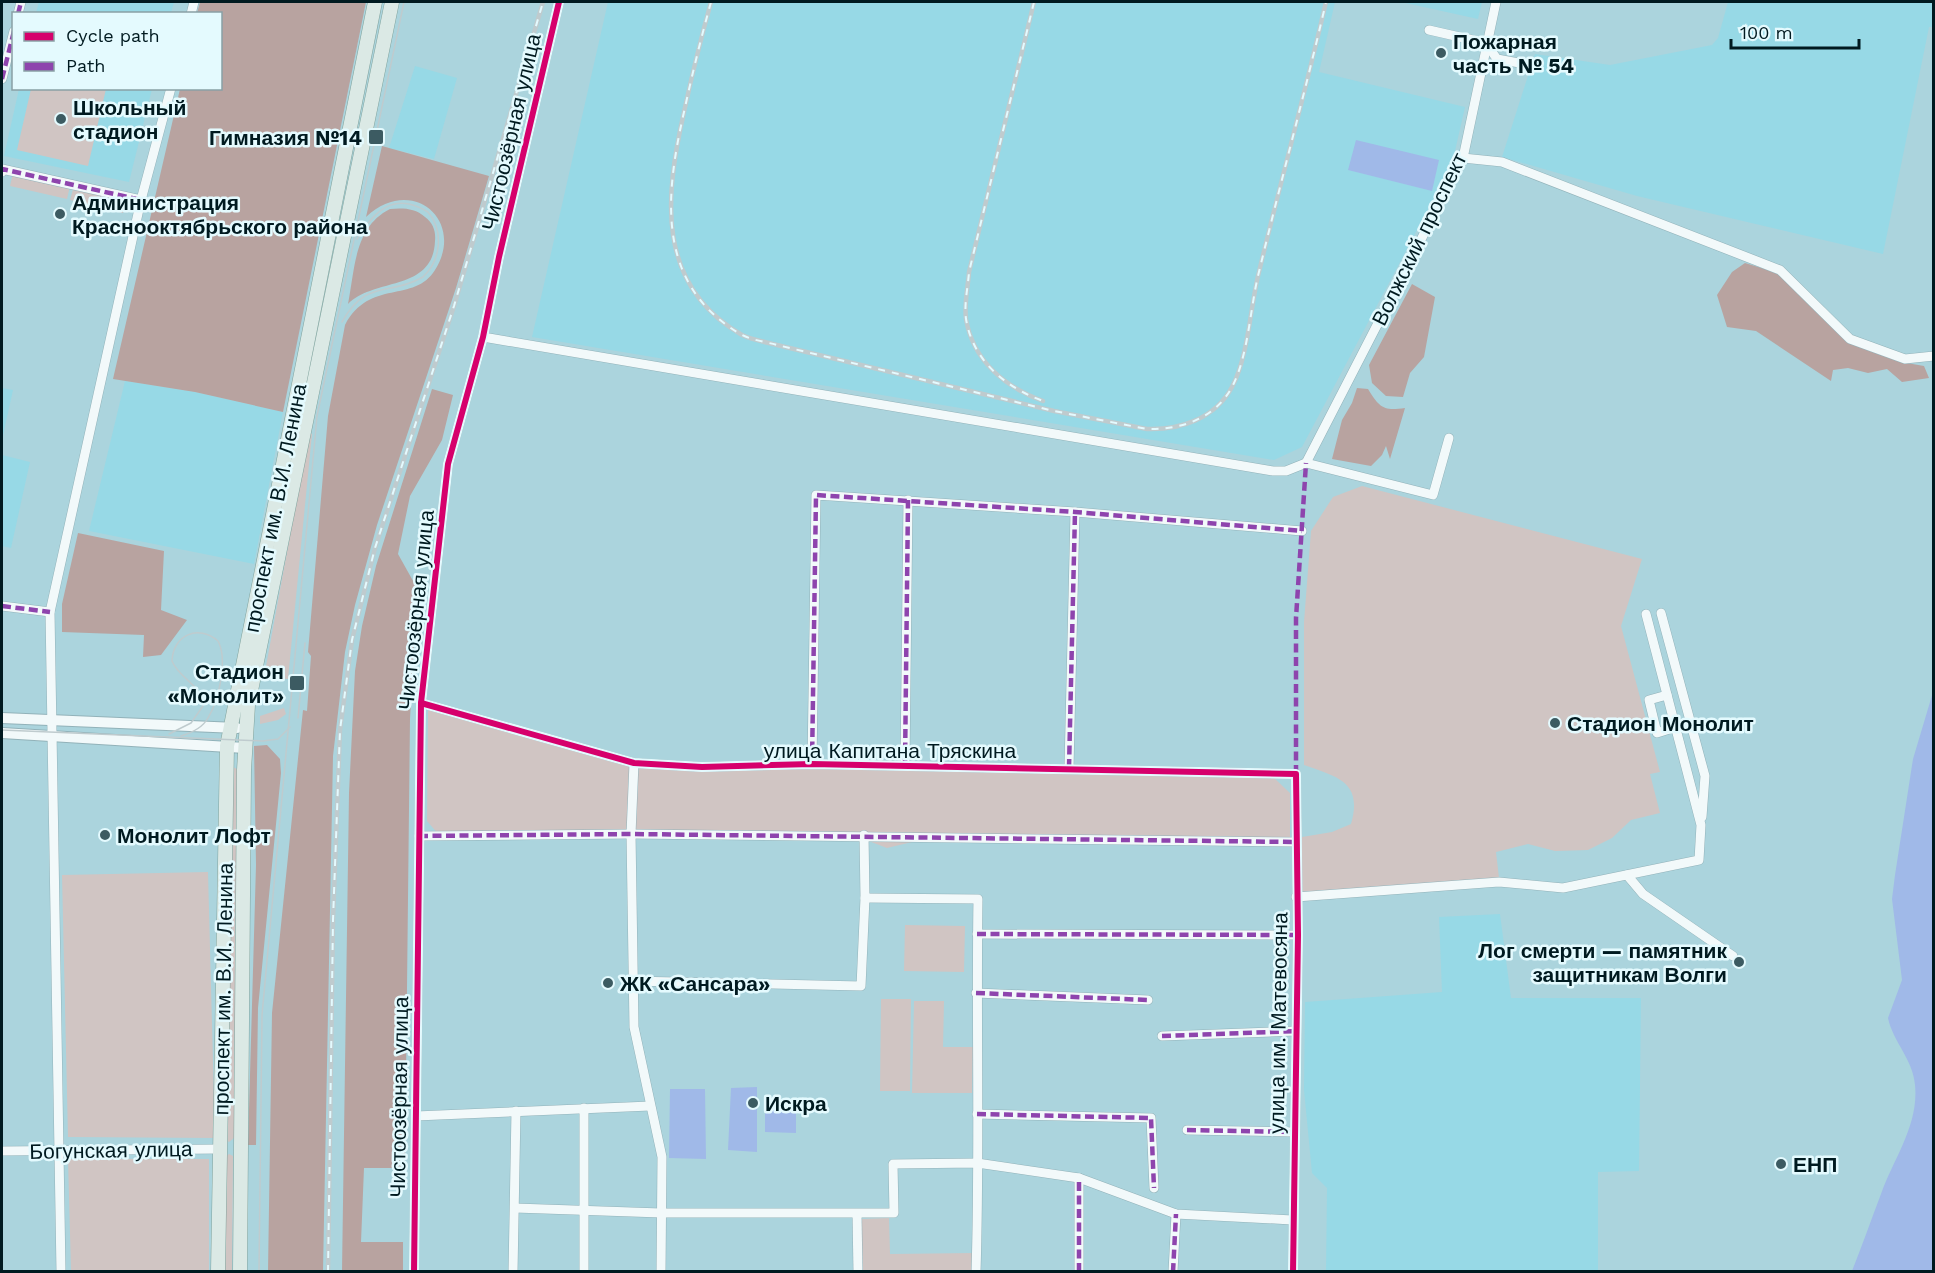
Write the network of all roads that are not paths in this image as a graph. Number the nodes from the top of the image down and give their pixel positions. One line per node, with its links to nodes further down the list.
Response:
1 (375, 2): 31 (main road, проспект им. В.И. Ленина)
2 (392, 2): 32 (main road, проспект им. В.И. Ленина)
3 (559, 2): 14 (street, Чистоозёрная улица)
4 (1496, 2): 7 (street, Волжский проспект)
5 (1429, 30): 7 (street)
6 (12, 39): 9 (street)
7 (1486, 43): 8 (street); 11 (street, Волжский проспект)
8 (1530, 65)
9 (2, 79)
10 (170, 90): 13 (street)
11 (1463, 158): 15 (street); 17 (street, Волжский проспект)
12 (2, 170): 13 (street)
13 (141, 200): 22 (street)
14 (483, 337): 17 (street); 26 (street, Чистоозёрная улица)
15 (1934, 356)
16 (1449, 438): 17 (street)
17 (1306, 463)
18 (908, 500): 19 (street); 39 (street); 40 (street)
19 (1075, 512): 20 (street); 41 (street)
20 (1302, 531)
21 (2, 606): 22 (street)
22 (50, 612): 30 (street)
23 (1661, 613): 43 (street)
24 (1646, 614): 25 (street)
25 (1667, 695): 27 (street); 28 (street)
26 (421, 703): 38 (street, улица Капитана Тряскина); 47 (street, Чистоозёрная улица)
27 (1671, 711): 28 (street); 33 (street)
28 (1653, 716): 33 (street)
29 (2, 718): 30 (street)
30 (51, 721): 31 (street); 35 (street)
31 (231, 728): 32 (street); 36 (main road, проспект им. В.И. Ленина)
32 (246, 728): 37 (main road, проспект им. В.И. Ленина)
33 (1676, 728): 44 (street)
34 (2, 733): 35 (street)
35 (51, 736): 36 (street); 69 (street)
36 (227, 747): 37 (street); 70 (main road, проспект им. В.И. Ленина)
37 (245, 748): 68 (main road, проспект им. В.И. Ленина)
38 (634, 764): 39 (street, улица Капитана Тряскина); 46 (street)
39 (812, 764): 40 (street, улица Капитана Тряскина)
40 (905, 765): 41 (street, улица Капитана Тряскина)
41 (1069, 768): 42 (street, улица Капитана Тряскина)
42 (1296, 774): 49 (street, улица им. Матевосяна)
43 (1705, 776): 44 (street); 45 (street)
44 (1689, 780): 45 (street)
45 (1701, 825): 50 (street)
46 (631, 834): 47 (street); 48 (street); 56 (street)
47 (419, 836): 65 (street, Чистоозёрная улица)
48 (864, 836): 49 (street); 52 (street)
49 (1296, 842): 51 (street, улица им. Матевосяна)
50 (1627, 875): 51 (street); 55 (street)
51 (1296, 897): 54 (street, улица им. Матевосяна)
52 (865, 898): 53 (street); 56 (street)
53 (977, 934): 54 (street); 57 (street)
54 (1298, 935): 59 (street, улица им. Матевосяна)
55 (1732, 956)
56 (632, 981): 61 (street)
57 (976, 993): 58 (street); 64 (street)
58 (1148, 1000)
59 (1296, 1031): 60 (street); 67 (street, улица им. Матевосяна)
60 (1161, 1036)
61 (650, 1106): 62 (street); 77 (street)
62 (584, 1108): 63 (street); 76 (street)
63 (516, 1111): 65 (street); 75 (street)
64 (977, 1114): 72 (street); 74 (street)
65 (416, 1116): 84 (street, Чистоозёрная улица)
66 (1187, 1131): 67 (street)
67 (1294, 1132): 80 (street, улица им. Матевосяна)
68 (240, 1148): 70 (main road); 83 (main road, проспект им. В.И. Ленина)
69 (58, 1149): 70 (street, Богунская улица); 71 (street, Богунская улица); 81 (street)
70 (220, 1149): 82 (main road, проспект им. В.И. Ленина)
71 (2, 1151)
72 (977, 1163): 73 (street); 78 (street); 89 (street)
73 (1079, 1178): 79 (street); 90 (street)
74 (1154, 1188)
75 (515, 1209): 76 (street); 85 (street)
76 (584, 1210): 77 (street); 86 (street)
77 (661, 1213): 78 (street); 87 (street)
78 (857, 1214): 88 (street)
79 (1176, 1214): 80 (street); 91 (street)
80 (1292, 1220): 92 (street, улица им. Матевосяна)
81 (61, 1272)
82 (219, 1272)
83 (240, 1272)
84 (414, 1272)
85 (513, 1272)
86 (584, 1272)
87 (661, 1272)
88 (858, 1272)
89 (976, 1272)
90 (1079, 1272)
91 (1173, 1272)
92 (1293, 1272)

